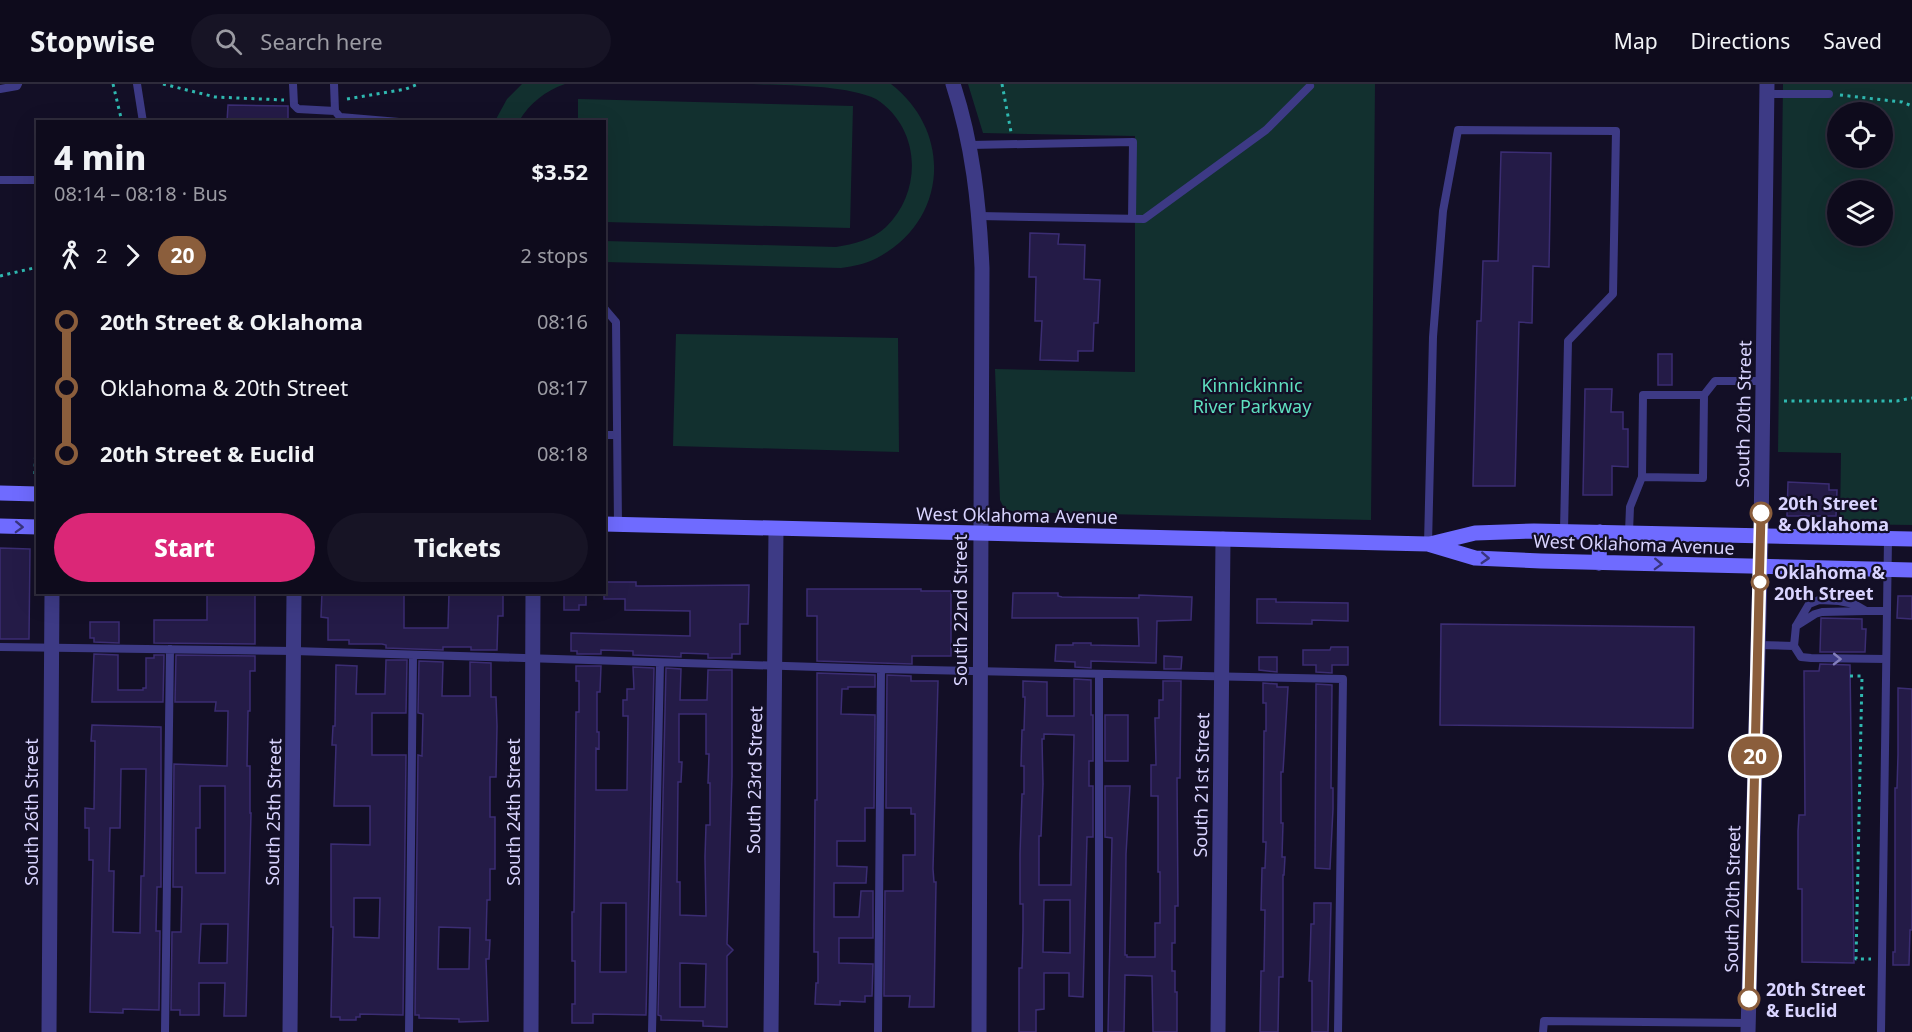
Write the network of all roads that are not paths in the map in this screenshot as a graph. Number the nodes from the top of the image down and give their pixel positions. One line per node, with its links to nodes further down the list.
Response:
1 (18, 84): 7 (lane)
2 (137, 84): 11 (lane)
3 (293, 84): 10 (lane)
4 (334, 84): 10 (lane)
5 (953, 84): 13 (street, South 22nd Street)
6 (1310, 86): 17 (lane)
7 (0, 89)
8 (1766, 89): 9 (lane); 19 (street, South 20th Street)
9 (1829, 94)
10 (335, 111): 12 (lane)
11 (143, 120)
12 (375, 120)
13 (970, 145): 16 (street, South 22nd Street); 17 (lane)
14 (0, 180): 15 (lane)
15 (36, 180)
16 (979, 216): 17 (lane); 33 (street, South 22nd Street)
17 (1132, 219)
18 (606, 310): 22 (lane)
19 (1763, 381): 20 (lane); 34 (street, South 20th Street)
20 (1704, 395): 23 (lane); 23 (lane)
21 (606, 435): 22 (lane)
22 (617, 435): 26 (lane)
23 (1642, 477): 32 (lane)
24 (0, 493): 25 (main road)
25 (36, 494)
26 (611, 525): 29 (main road, West Oklahoma Avenue)
27 (0, 526): 28 (main road, one-way to 28)
28 (36, 527)
29 (776, 529): 33 (main road, West Oklahoma Avenue); 59 (street, South 23rd Street)
30 (1564, 531): 31 (main road, West Oklahoma Avenue); 38 (main road, West Oklahoma Avenue); 38 (lane)
31 (1600, 532): 32 (main road, West Oklahoma Avenue); 39 (main road)
32 (1629, 532): 34 (main road, West Oklahoma Avenue)
33 (980, 533): 36 (main road, West Oklahoma Avenue); 61 (street, South 22nd Street)
34 (1761, 536): 35 (main road, West Oklahoma Avenue); 40 (street, South 20th Street)
35 (1888, 538): 37 (main road, West Oklahoma Avenue); 42 (lane)
36 (1223, 539): 38 (main road, West Oklahoma Avenue); 63 (street, South 21st Street)
37 (1912, 539)
38 (1428, 544): 39 (main road, West Oklahoma Avenue, one-way to 39)
39 (1599, 563): 40 (main road, West Oklahoma Avenue, one-way to 40)
40 (1760, 567): 42 (main road, West Oklahoma Avenue); 49 (street, South 20th Street)
41 (1912, 570): 42 (main road, West Oklahoma Avenue)
42 (1888, 571): 47 (lane)
43 (52, 594): 52 (street, South 26th Street)
44 (294, 594): 54 (street, South 25th Street)
45 (533, 594): 56 (street, South 24th Street)
46 (1866, 611): 47 (lane); 48 (lane); 48 (lane)
47 (1887, 612): 57 (lane)
48 (1796, 626): 50 (lane)
49 (1758, 645): 50 (lane); 64 (street, South 20th Street)
50 (1794, 646): 57 (lane, one-way to 57)
51 (0, 647): 52 (lane)
52 (52, 648): 53 (lane); 65 (street, South 26th Street)
53 (170, 649): 54 (lane); 66 (lane)
54 (294, 651): 55 (lane); 67 (street, South 25th Street)
55 (412, 655): 56 (lane); 68 (lane)
56 (533, 659): 58 (lane); 69 (street, South 24th Street)
57 (1886, 659): 78 (lane)
58 (660, 663): 59 (lane); 70 (lane)
59 (775, 666): 60 (lane); 71 (street, South 23rd Street)
60 (881, 669): 61 (lane); 72 (lane)
61 (980, 671): 62 (lane); 73 (street, South 22nd Street)
62 (1099, 674): 63 (lane); 74 (lane)
63 (1222, 677): 75 (street, South 21st Street); 76 (lane)
64 (1748, 1027): 77 (lane)
65 (49, 1032)
66 (165, 1032)
67 (290, 1032)
68 (409, 1032)
69 (531, 1032)
70 (652, 1032)
71 (771, 1032)
72 (878, 1032)
73 (979, 1032)
74 (1099, 1032)
75 (1218, 1032)
76 (1338, 1032)
77 (1543, 1032)
78 (1881, 1032)

